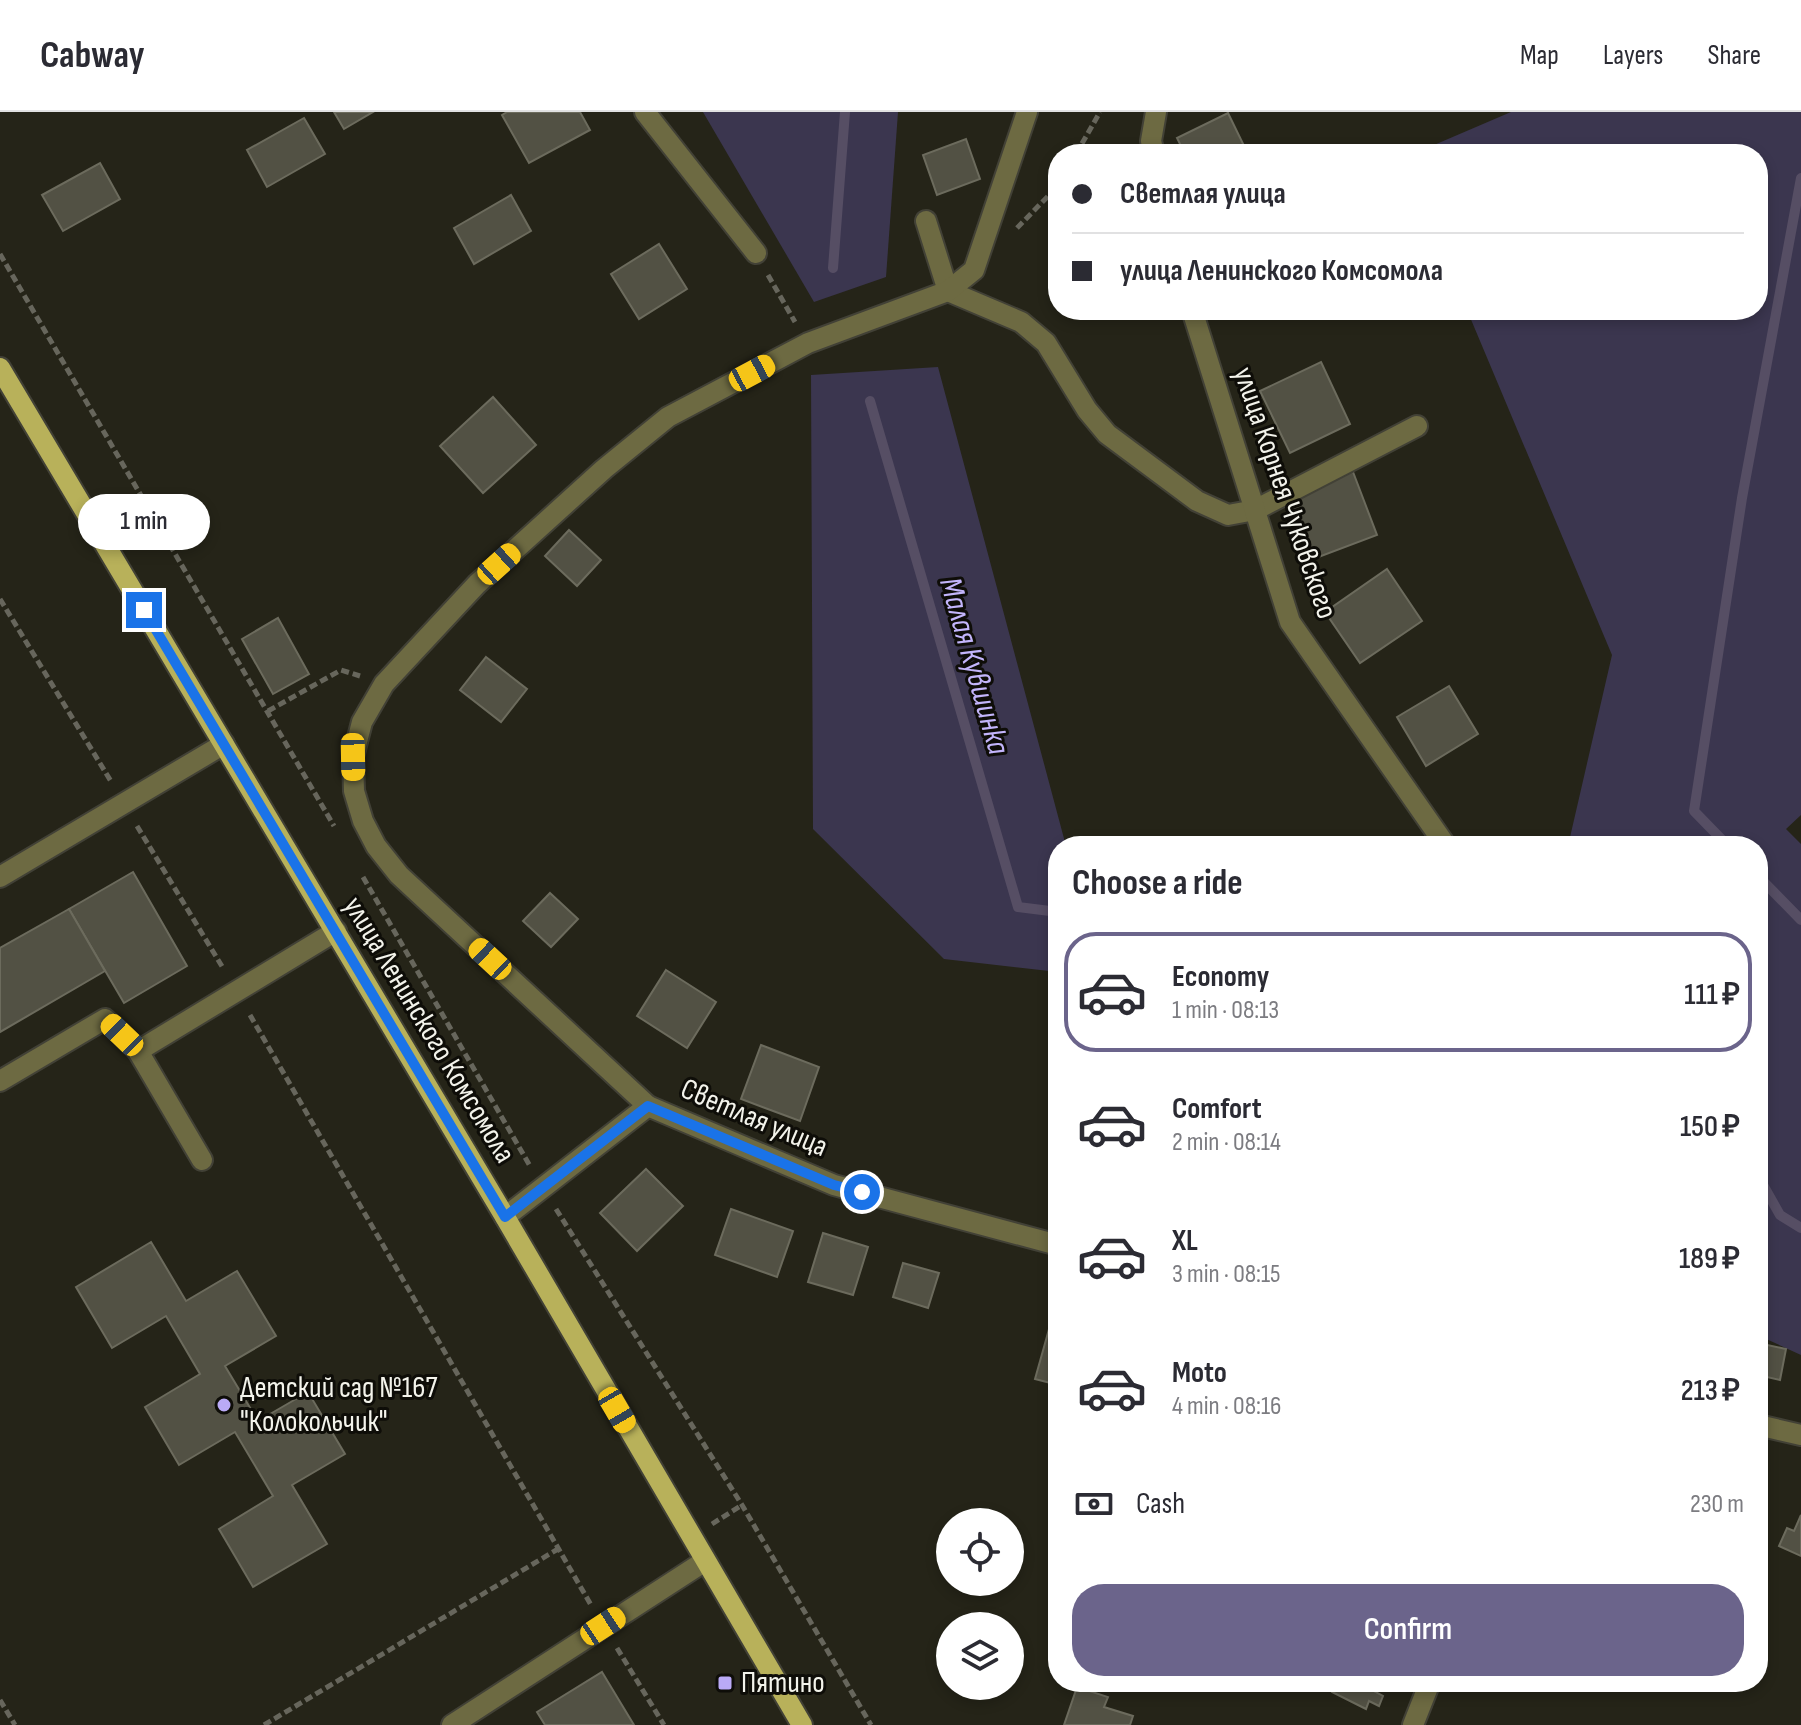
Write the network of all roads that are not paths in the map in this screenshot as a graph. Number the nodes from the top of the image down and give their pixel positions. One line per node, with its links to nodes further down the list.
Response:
1 (645, 112): 6 (street)
2 (1027, 112): 7 (street)
3 (1156, 112): 4 (street)
4 (1152, 144)
5 (926, 221): 7 (street)
6 (756, 253)
7 (948, 291): 11 (street); 18 (street)
8 (1195, 320): 11 (street, улица Корнея Чуковского)
9 (0, 368): 12 (main road, улица Ленинского Комсомола)
10 (1417, 426): 11 (street)
11 (1255, 510): 13 (street, улица Корнея Чуковского)
12 (224, 744): 14 (street); 15 (main road, улица Ленинского Комсомола)
13 (1439, 836)
14 (0, 877)
15 (336, 931): 16 (street); 20 (main road, улица Ленинского Комсомола)
16 (138, 1051): 17 (street); 19 (street)
17 (0, 1081)
18 (648, 1106): 20 (street, Светлая улица); 21 (street, Светлая улица)
19 (202, 1160)
20 (505, 1217): 24 (main road, улица Ленинского Комсомола)
21 (1048, 1242)
22 (1768, 1427): 23 (street)
23 (1801, 1435)
24 (705, 1561): 26 (street); 27 (main road, улица Ленинского Комсомола)
25 (1426, 1692): 28 (street)
26 (452, 1725)
27 (802, 1725)
28 (1413, 1725)

